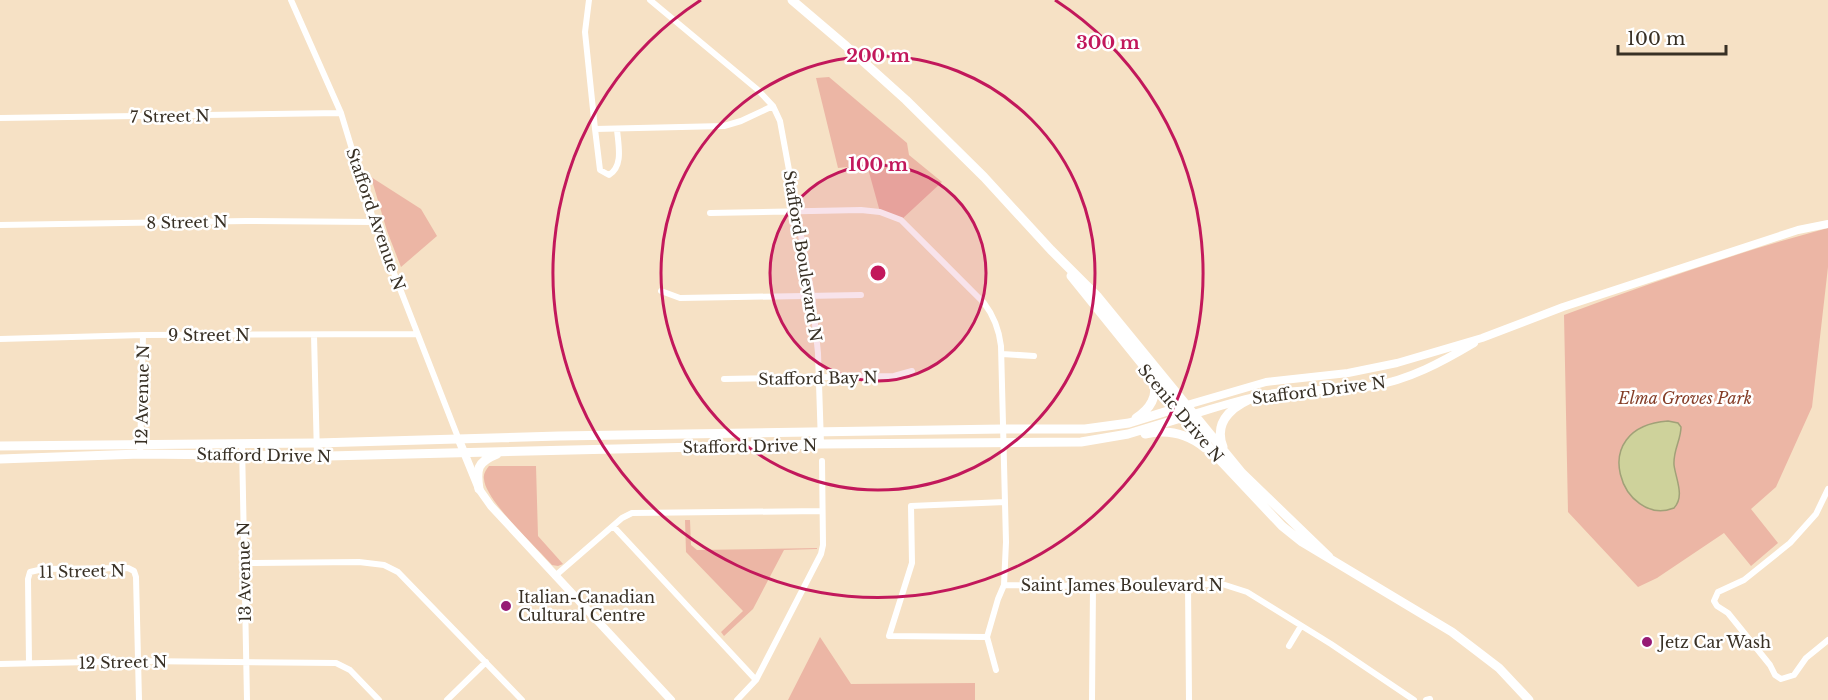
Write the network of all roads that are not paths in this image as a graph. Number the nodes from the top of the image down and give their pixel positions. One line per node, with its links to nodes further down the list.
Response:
1 (291, 0): 6 (street, Stafford Avenue N)
2 (589, 0): 8 (street)
3 (650, 0): 5 (street, Stafford Boulevard N)
4 (792, 0): 15 (main road, Scenic Drive N)
5 (773, 106): 9 (street); 10 (street, Stafford Boulevard N)
6 (341, 113): 7 (street, 7 Street N); 12 (street, Stafford Avenue N)
7 (0, 118)
8 (595, 129): 9 (street); 9 (street)
9 (617, 129)
10 (797, 211): 11 (street); 17 (street, Stafford Boulevard N); 24 (street, Saint James Boulevard N)
11 (710, 213)
12 (374, 222): 14 (street, 8 Street N); 19 (street, Stafford Avenue N)
13 (1828, 224): 22 (street, Stafford Drive N)
14 (0, 225)
15 (1051, 250): 26 (main road, Scenic Drive N); 31 (main road, Scenic Drive N)
16 (661, 291): 17 (street)
17 (812, 295): 18 (street); 28 (street, Stafford Boulevard N)
18 (861, 295)
19 (417, 334): 21 (street, 9 Street N); 37 (street, Stafford Avenue N)
20 (143, 335): 21 (street, 9 Street N); 23 (street, 9 Street N); 43 (street, 12 Avenue N)
21 (314, 335): 39 (street)
22 (1482, 338): 30 (street, Stafford Drive N); 31 (street, Stafford Drive N)
23 (0, 339)
24 (1002, 354): 25 (street); 34 (street, Saint James Boulevard N)
25 (1034, 356)
26 (1146, 370): 31 (main road, Scenic Drive N); 33 (main road)
27 (912, 371): 28 (street, Stafford Bay N)
28 (820, 377): 29 (street, Stafford Bay N); 35 (street, Stafford Boulevard N)
29 (724, 379)
30 (1259, 396): 32 (street, Stafford Drive N); 48 (main road)
31 (1182, 407): 32 (main road, Scenic Drive N); 33 (main road, Stafford Drive N)
32 (1189, 415): 36 (main road, Stafford Drive N); 48 (main road, Scenic Drive N)
33 (1129, 423): 34 (main road, Stafford Drive N)
34 (1002, 429): 35 (main road, Stafford Drive N); 38 (street, Saint James Boulevard N)
35 (821, 432): 37 (main road, Stafford Drive N); 41 (street, Stafford Boulevard N)
36 (1128, 434): 38 (main road, Stafford Drive N); 48 (main road)
37 (459, 440): 39 (main road, Stafford Drive N); 44 (street)
38 (1004, 442): 41 (main road, Stafford Drive N); 53 (street, Saint James Boulevard N)
39 (317, 443): 40 (main road, Stafford Drive N); 47 (street)
40 (242, 444): 43 (main road, Stafford Drive N); 46 (street, 13 Avenue N)
41 (821, 444): 45 (main road, Stafford Drive N)
42 (0, 446): 43 (main road, Stafford Drive N)
43 (140, 449): 46 (main road, Stafford Drive N); 49 (main road, Stafford Drive N)
44 (463, 452): 45 (main road, Stafford Drive N); 47 (main road, Stafford Drive N); 51 (street)
45 (502, 452): 51 (main road)
46 (242, 455): 47 (main road, Stafford Drive N); 56 (street, 13 Avenue N)
47 (317, 456)
48 (1222, 456): 82 (main road, Scenic Drive N)
49 (0, 459)
50 (822, 461): 54 (street)
51 (478, 489): 57 (street)
52 (1828, 489): 63 (street)
53 (1005, 502): 59 (street, Saint James Boulevard N); 62 (street)
54 (822, 511): 55 (street); 71 (street)
55 (613, 526): 57 (street); 71 (street)
56 (245, 563): 66 (street); 68 (street, 13 Avenue N)
57 (555, 576): 77 (street)
58 (1188, 584): 60 (street, Saint James Boulevard N); 61 (street, Saint James Boulevard N); 80 (street)
59 (1004, 585): 60 (street, Saint James Boulevard N); 62 (street, Saint James Boulevard N)
60 (1093, 586): 79 (street)
61 (1301, 626): 64 (street); 81 (street, Saint James Boulevard N)
62 (987, 637): 70 (street)
63 (1828, 640)
64 (1289, 646)
65 (138, 661): 67 (street, 12 Street N); 67 (street, 11 Street N); 68 (street, 12 Street N); 72 (street)
66 (486, 662): 75 (street); 76 (street)
67 (29, 663): 69 (street, 12 Street N)
68 (246, 663): 73 (street, 13 Avenue N); 74 (street, 12 Street N)
69 (0, 664)
70 (996, 670)
71 (756, 680): 78 (street)
72 (139, 700)
73 (247, 700)
74 (379, 700)
75 (447, 700)
76 (522, 700)
77 (670, 700)
78 (737, 700)
79 (1092, 700)
80 (1189, 700)
81 (1414, 700)
82 (1529, 700)

